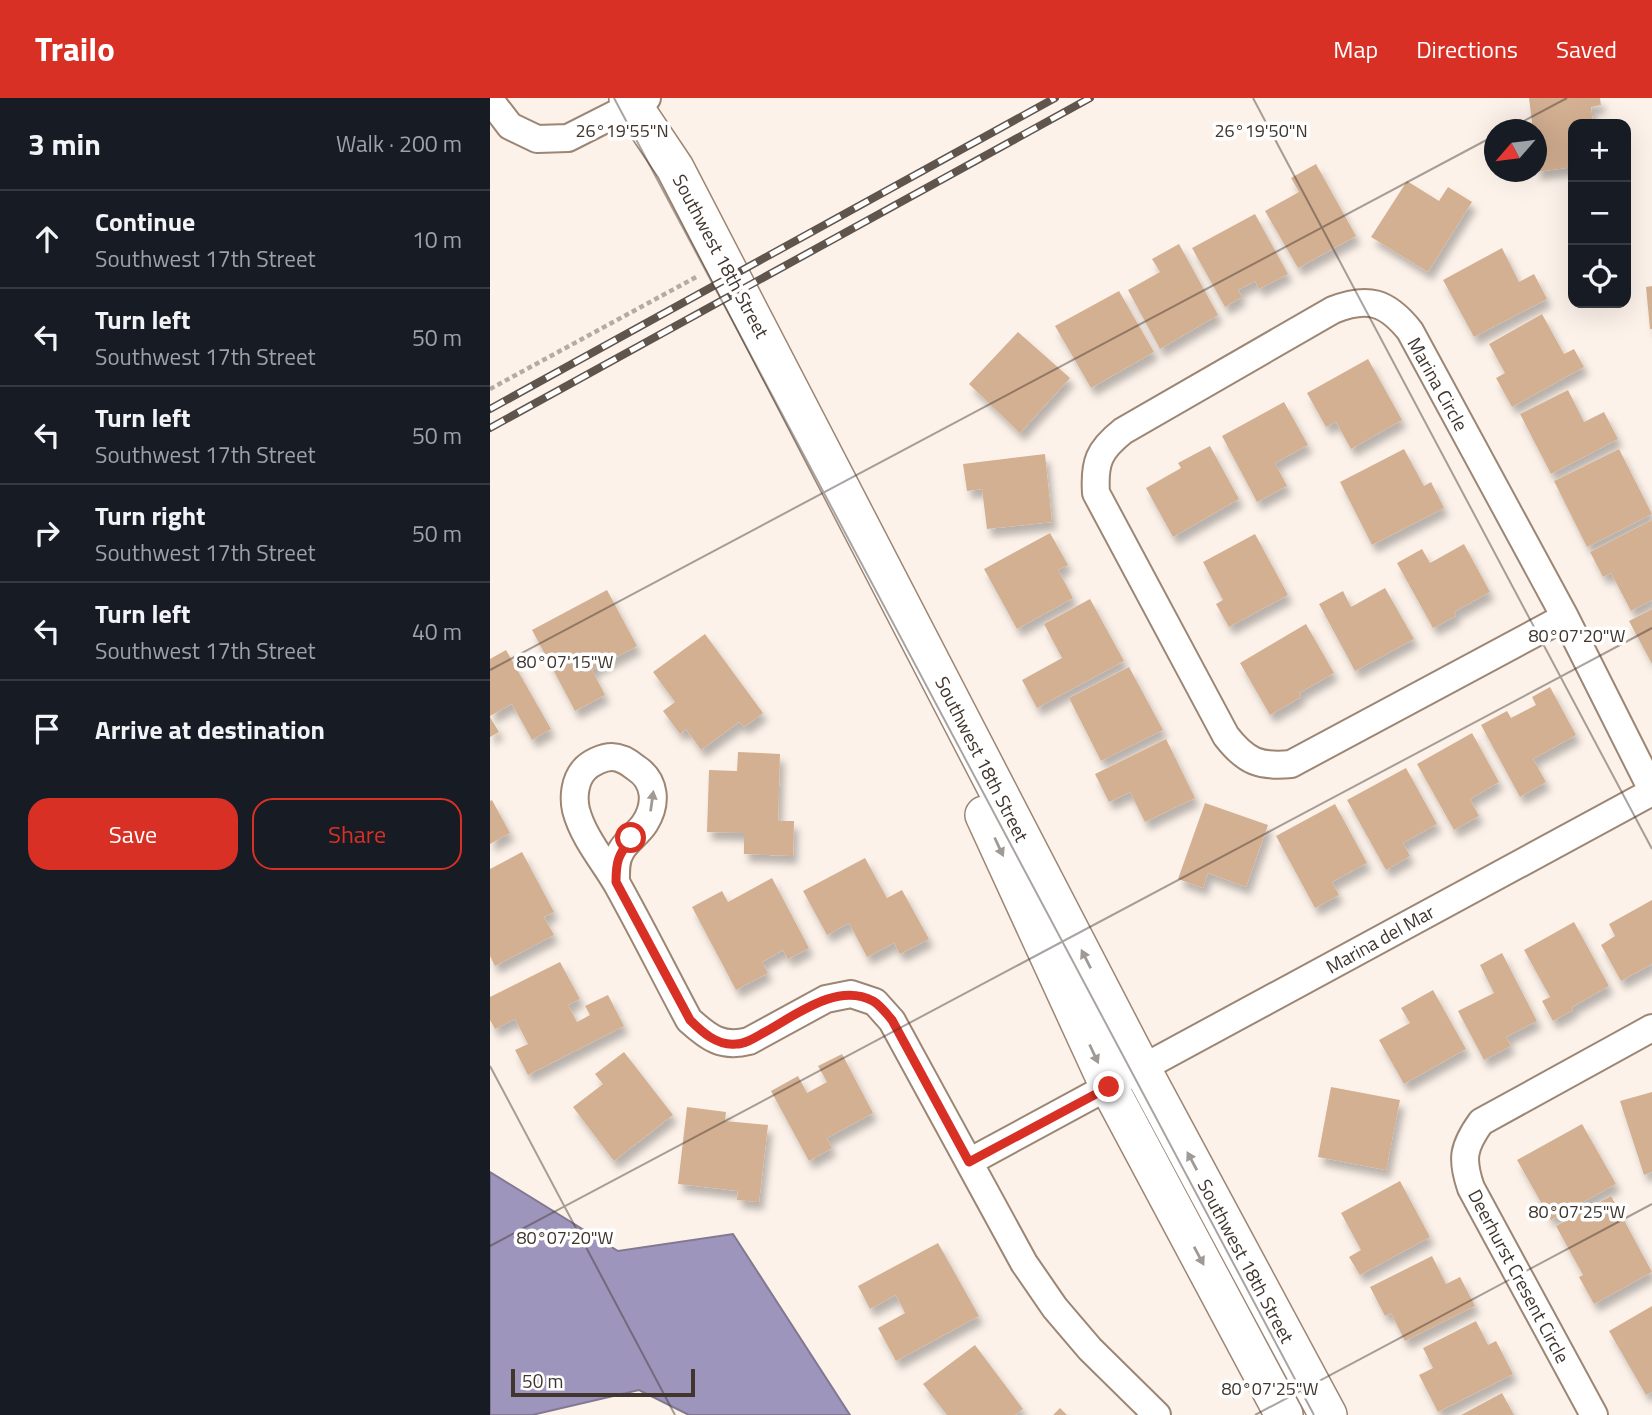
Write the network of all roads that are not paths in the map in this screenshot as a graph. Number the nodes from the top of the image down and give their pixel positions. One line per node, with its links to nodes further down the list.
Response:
1 (490, 100): 2 (street)
2 (636, 101): 7 (main road, Southwest 18th Street, one-way to 2); 8 (main road, Southwest 18th Street, one-way to 8)
3 (1565, 617): 3 (street, Marina Circle); 4 (street, Marina Circle)
4 (1652, 791): 7 (street, Marina del Mar)
5 (616, 882): 9 (street)
6 (1652, 1028): 13 (street, Deerhurst Cresent Circle)
7 (1142, 1069): 8 (street, Marina del Mar); 12 (main road, Southwest 18th Street, one-way to 7)
8 (1109, 1087): 9 (street, Marina del Mar); 11 (main road, Southwest 18th Street, one-way to 11)
9 (969, 1162): 10 (street)
10 (1157, 1415)
11 (1284, 1415)
12 (1328, 1415)
13 (1594, 1415)

